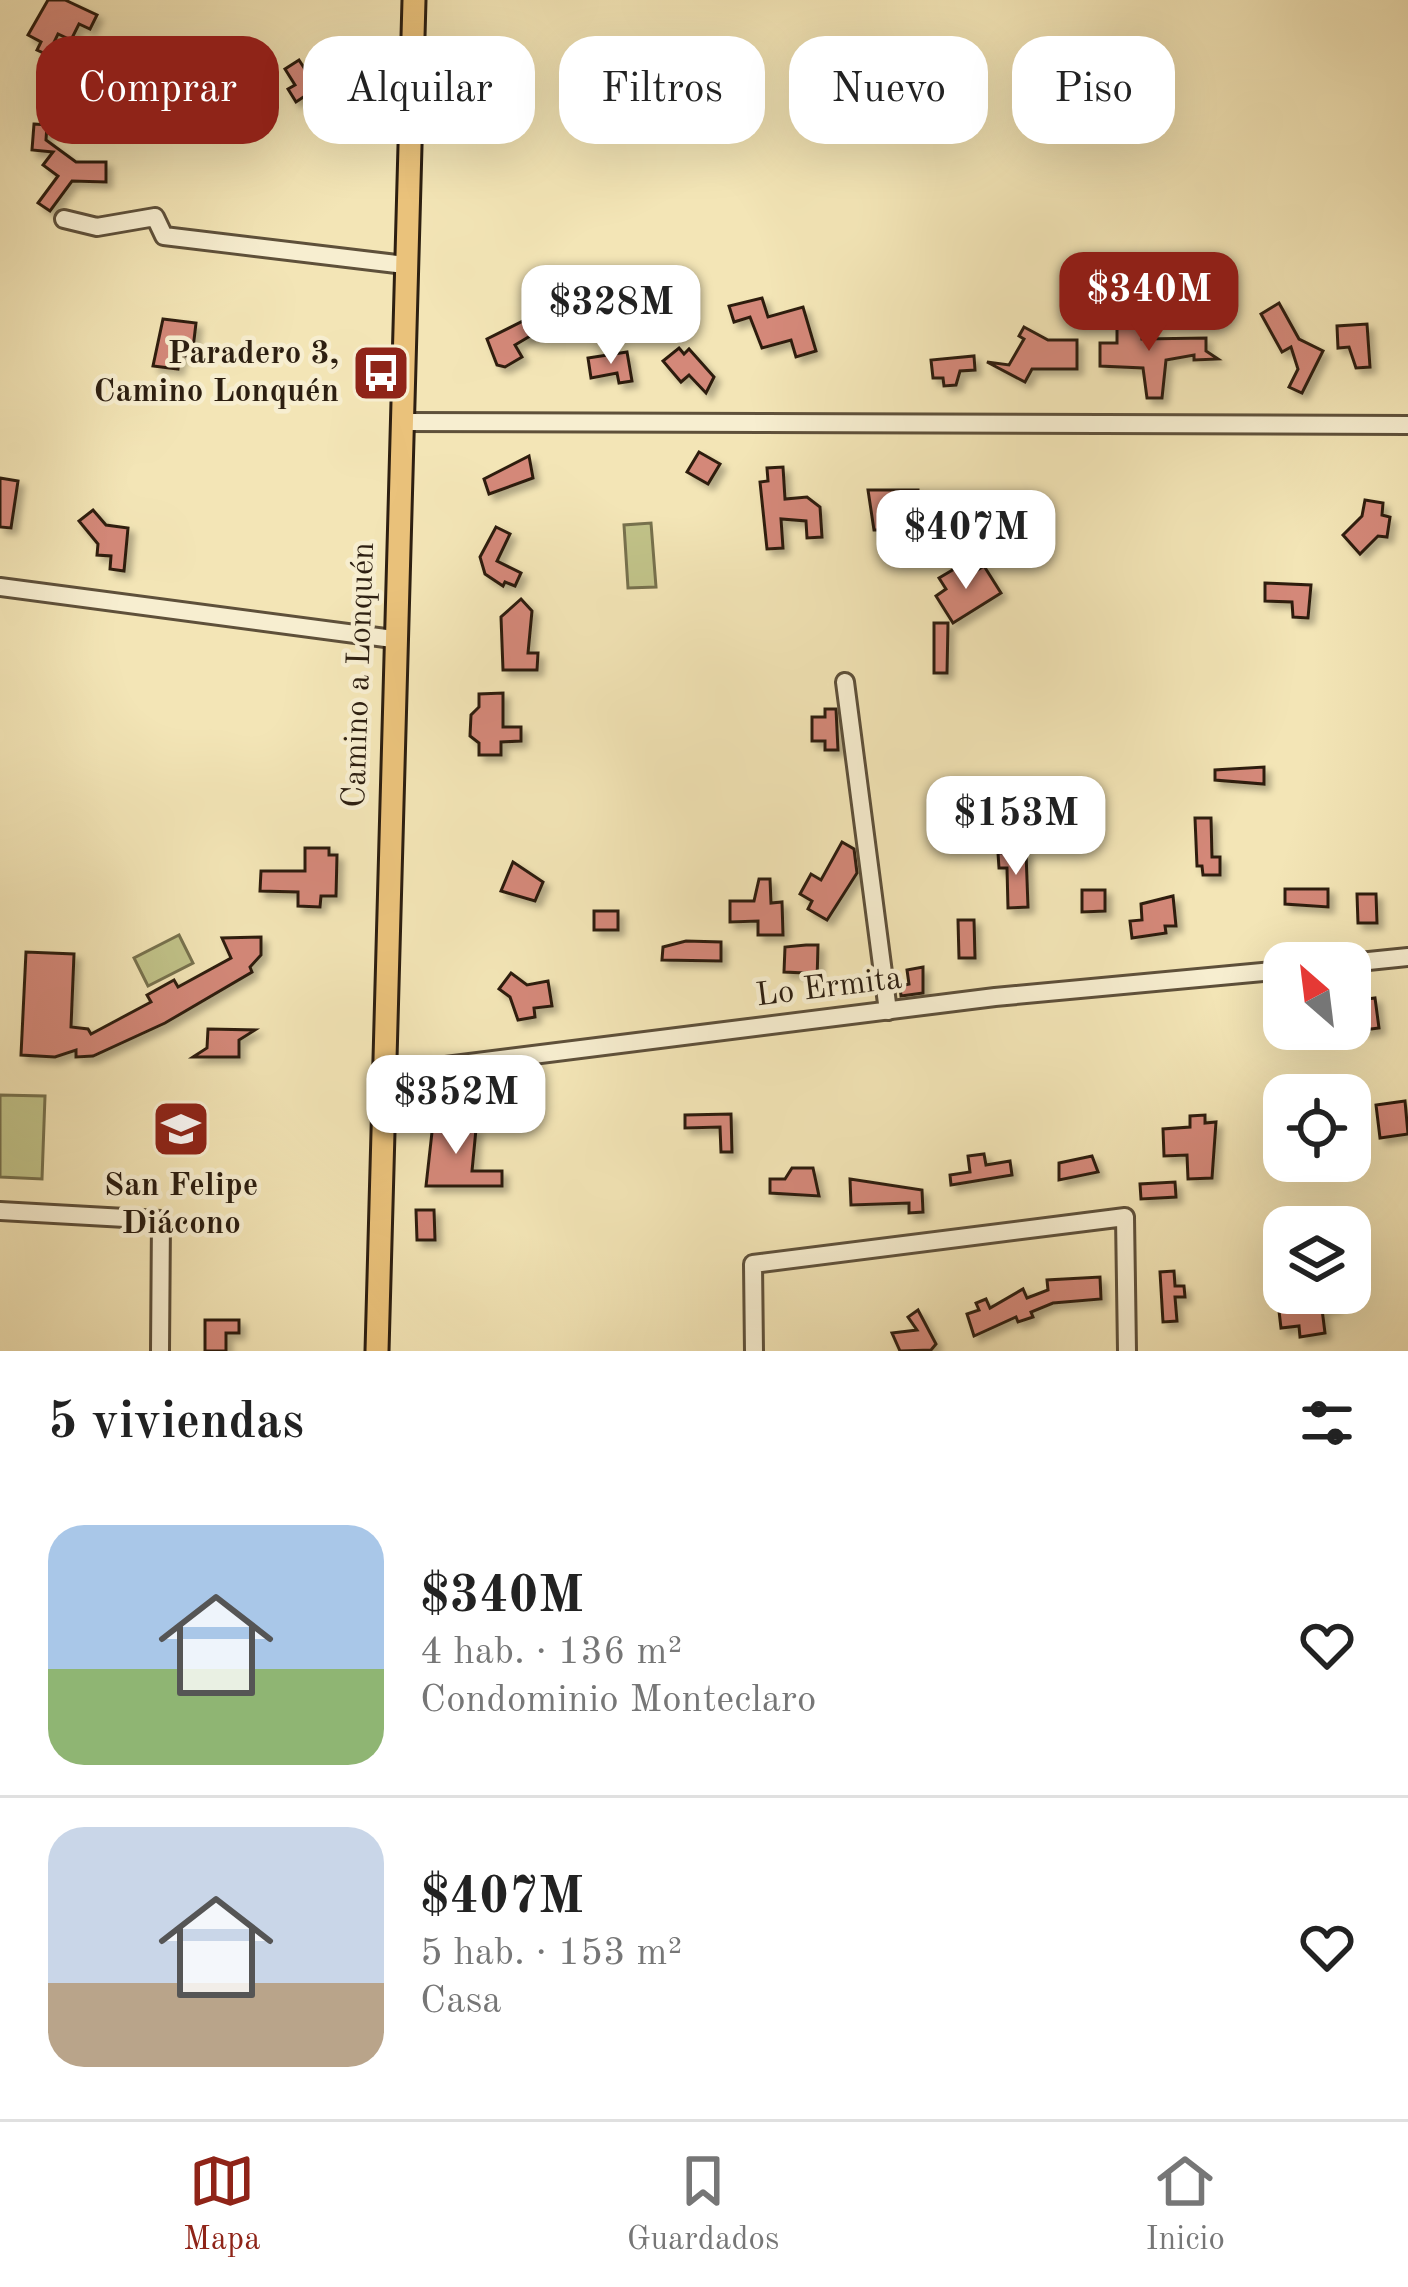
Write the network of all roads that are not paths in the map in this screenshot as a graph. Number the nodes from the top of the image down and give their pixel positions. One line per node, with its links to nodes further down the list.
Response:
1 (413, 0): 3 (main road, Camino a Lonquén)
2 (64, 219): 3 (street)
3 (405, 265): 4 (main road, Camino a Lonquén)
4 (401, 422): 5 (street); 7 (main road, Camino a Lonquén)
5 (1408, 424)
6 (0, 587): 7 (street)
7 (394, 639): 13 (main road, Camino a Lonquén)
8 (845, 682): 12 (street)
9 (1408, 957): 10 (street)
10 (1371, 961)
11 (1263, 972): 12 (street, Lo Ermita)
12 (888, 1011): 13 (street, Lo Ermita)
13 (382, 1074): 16 (main road, Camino a Lonquén)
14 (0, 1211): 15 (street)
15 (160, 1351)
16 (377, 1351)
17 (754, 1351): 18 (street)
18 (1127, 1351)

